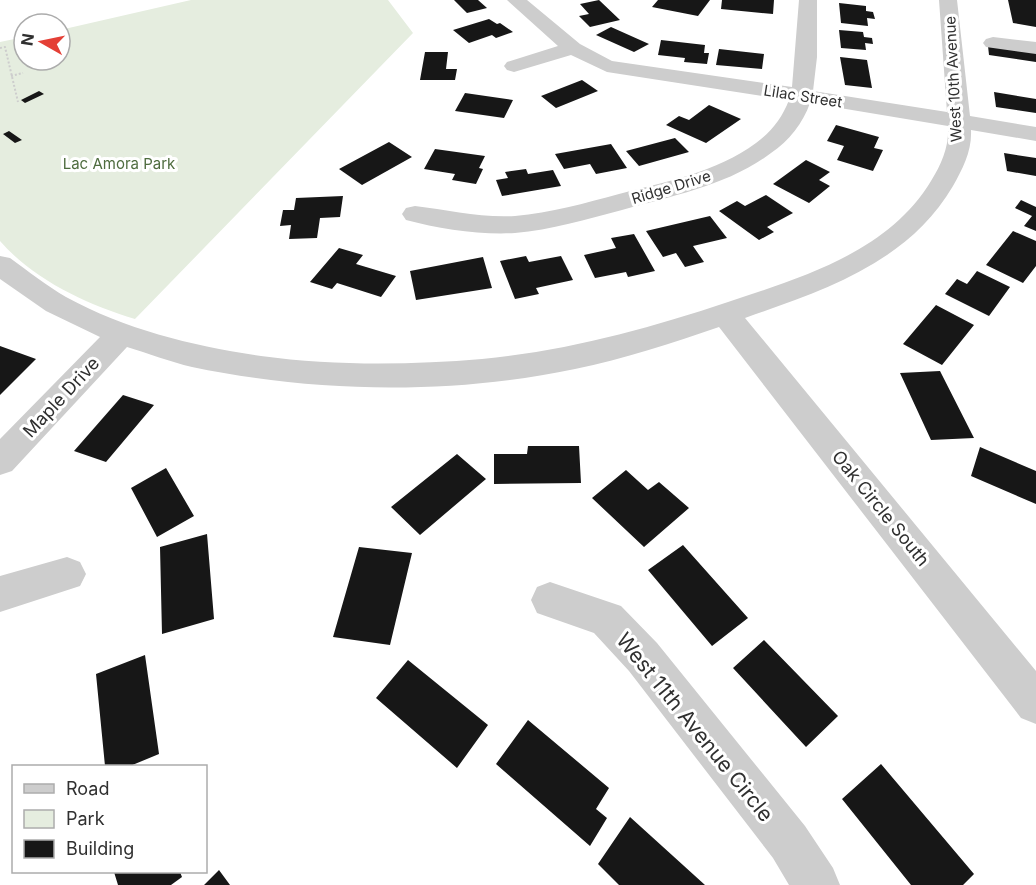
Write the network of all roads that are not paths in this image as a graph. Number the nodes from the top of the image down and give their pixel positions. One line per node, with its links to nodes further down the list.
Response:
1 (516, 0): 5 (street, Lilac Street)
2 (808, 0): 8 (street, Ridge Drive)
3 (948, 0): 9 (street, West 10th Avenue)
4 (993, 43): 6 (street)
5 (573, 48): 7 (street); 8 (street, Lilac Street)
6 (1036, 48)
7 (514, 66)
8 (800, 95): 9 (street, Lilac Street); 11 (street, Ridge Drive)
9 (958, 122): 10 (street, Lilac Street); 13 (street, West 10th Avenue)
10 (1036, 134)
11 (415, 213)
12 (0, 265): 14 (street, West 10th Avenue)
13 (725, 314): 14 (street, West 10th Avenue); 19 (street, Oak Circle South)
14 (122, 333): 15 (street, Maple Drive)
15 (0, 461)
16 (67, 574): 17 (street)
17 (0, 594)
18 (550, 600): 20 (street, West 11th Avenue Circle)
19 (1036, 703)
20 (816, 885)

